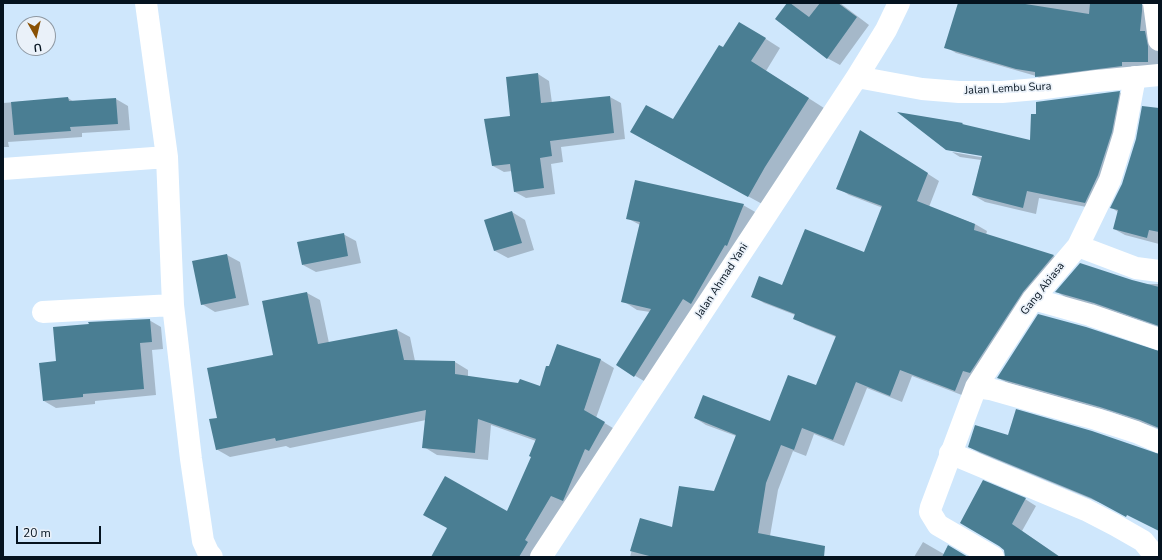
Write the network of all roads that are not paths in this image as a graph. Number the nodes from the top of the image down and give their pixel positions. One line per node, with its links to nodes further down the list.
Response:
1 (146, 3): 8 (street)
2 (900, 3): 6 (street, Jalan Ahmad Yani)
3 (1154, 3): 4 (street)
4 (1159, 40)
5 (1159, 75): 7 (street, Jalan Lembu Sura)
6 (857, 77): 7 (street, Jalan Lembu Sura); 20 (street, Jalan Ahmad Yani)
7 (1135, 77): 10 (street, Gang Abiasa)
8 (167, 157): 9 (street); 13 (street)
9 (3, 169)
10 (1078, 246): 11 (street); 12 (street, Gang Abiasa)
11 (1159, 271)
12 (1033, 299): 15 (street); 16 (street, Gang Abiasa)
13 (173, 305): 14 (street); 19 (street)
14 (43, 312)
15 (1159, 339)
16 (976, 387): 17 (street); 18 (street, Gang Abiasa)
17 (1159, 442)
18 (950, 453): 21 (street, Gang Abiasa); 22 (street)
19 (212, 557)
20 (541, 557)
21 (993, 557)
22 (1156, 557)

